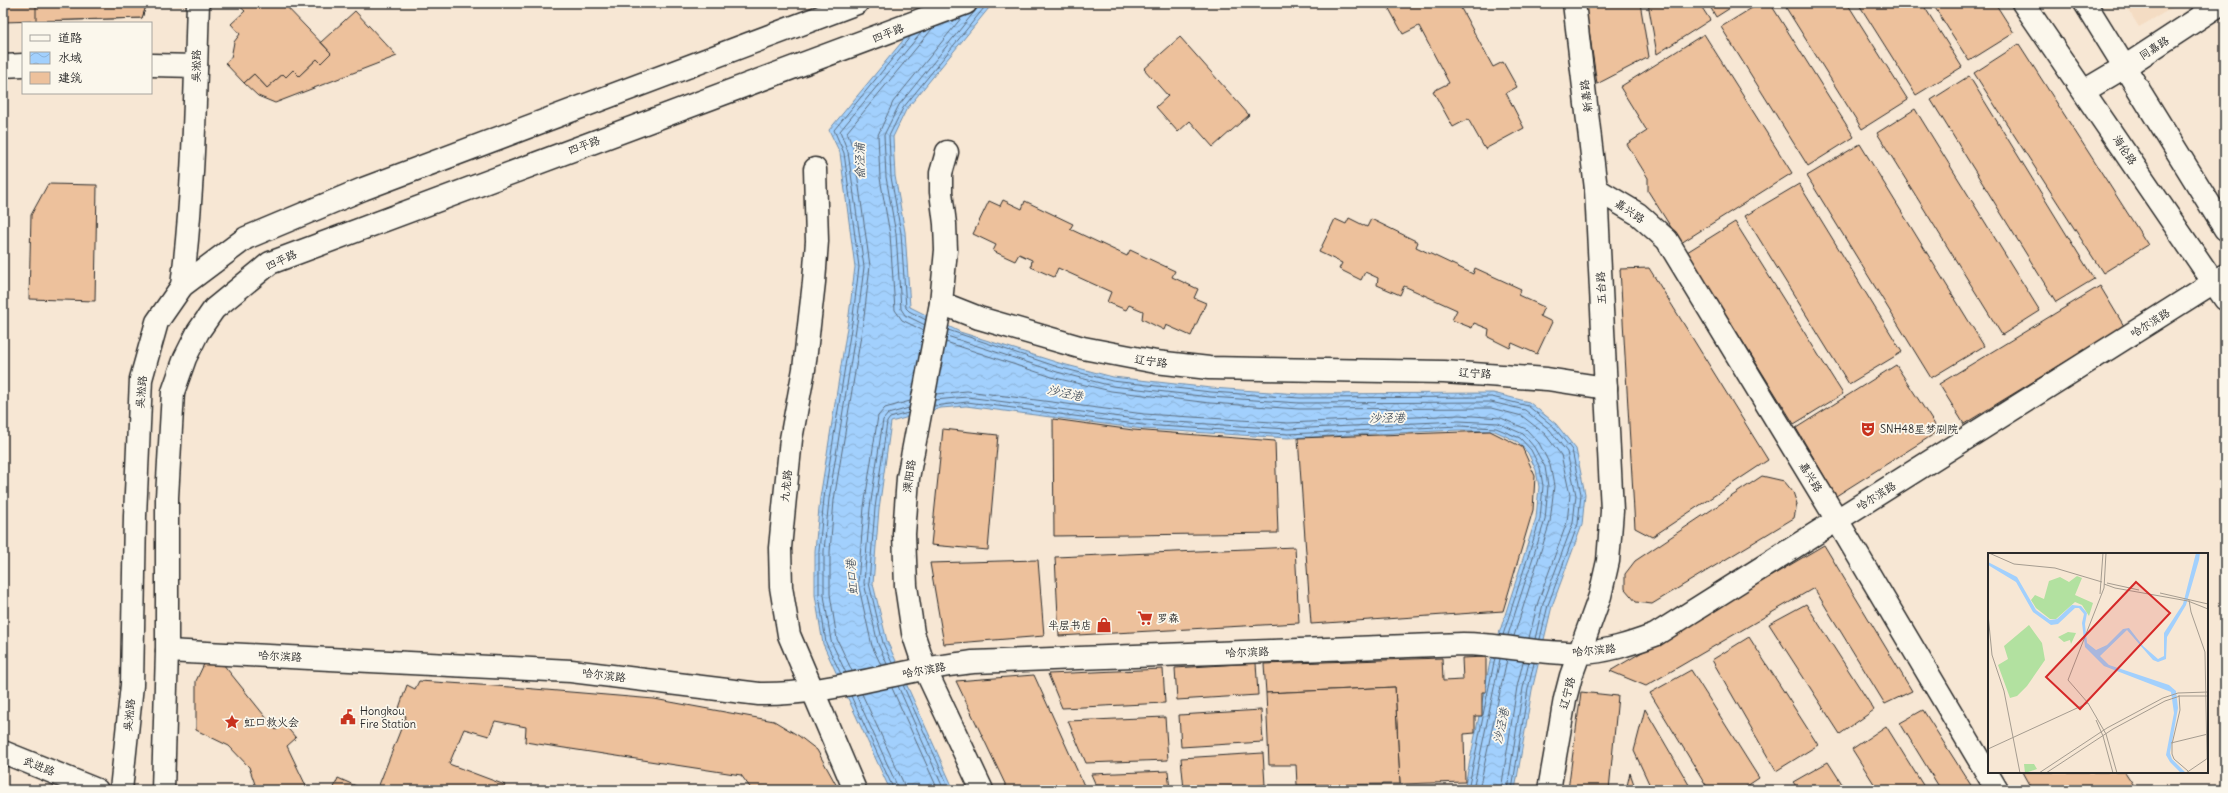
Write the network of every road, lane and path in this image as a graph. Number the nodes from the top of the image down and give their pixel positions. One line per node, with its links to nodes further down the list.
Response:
1 (198, 3): 11 (street, 吴淞路)
2 (857, 3): 19 (street)
3 (966, 3): 23 (street, 四平路)
4 (1574, 3): 16 (street, 新嘉路)
5 (2023, 3): 13 (street, 海伦路)
6 (2085, 3): 12 (street)
7 (2222, 3): 12 (street, 同嘉路)
8 (22, 65): 10 (street)
9 (152, 65): 11 (street)
10 (3, 66)
11 (196, 66): 19 (street, 吴淞路)
12 (2126, 66): 13 (street, 同嘉路); 17 (street)
13 (2084, 91): 18 (street, 海伦路)
14 (947, 152): 20 (street, 溧阳路)
15 (815, 169): 26 (street, 九龙路)
16 (1596, 189): 21 (street, 五台路); 22 (street, 嘉兴路)
17 (2225, 229)
18 (2222, 285): 22 (street, 哈尔滨路)
19 (182, 286): 29 (street, 吴淞路)
20 (939, 312): 21 (street, 辽宁路); 25 (street, 溧阳路)
21 (1606, 388): 24 (street, 辽宁路)
22 (1837, 520): 24 (street, 哈尔滨路); 34 (street, 嘉兴路)
23 (167, 651): 26 (street, 哈尔滨路); 30 (street)
24 (1580, 654): 25 (street, 哈尔滨路); 33 (street, 辽宁路)
25 (916, 670): 26 (street, 哈尔滨路); 32 (street, 溧阳路)
26 (812, 692): 31 (street, 九龙路)
27 (3, 752): 28 (street, 武进路)
28 (97, 790)
29 (121, 790)
30 (163, 790)
31 (855, 790)
32 (982, 790)
33 (1549, 790)
34 (1998, 790)

